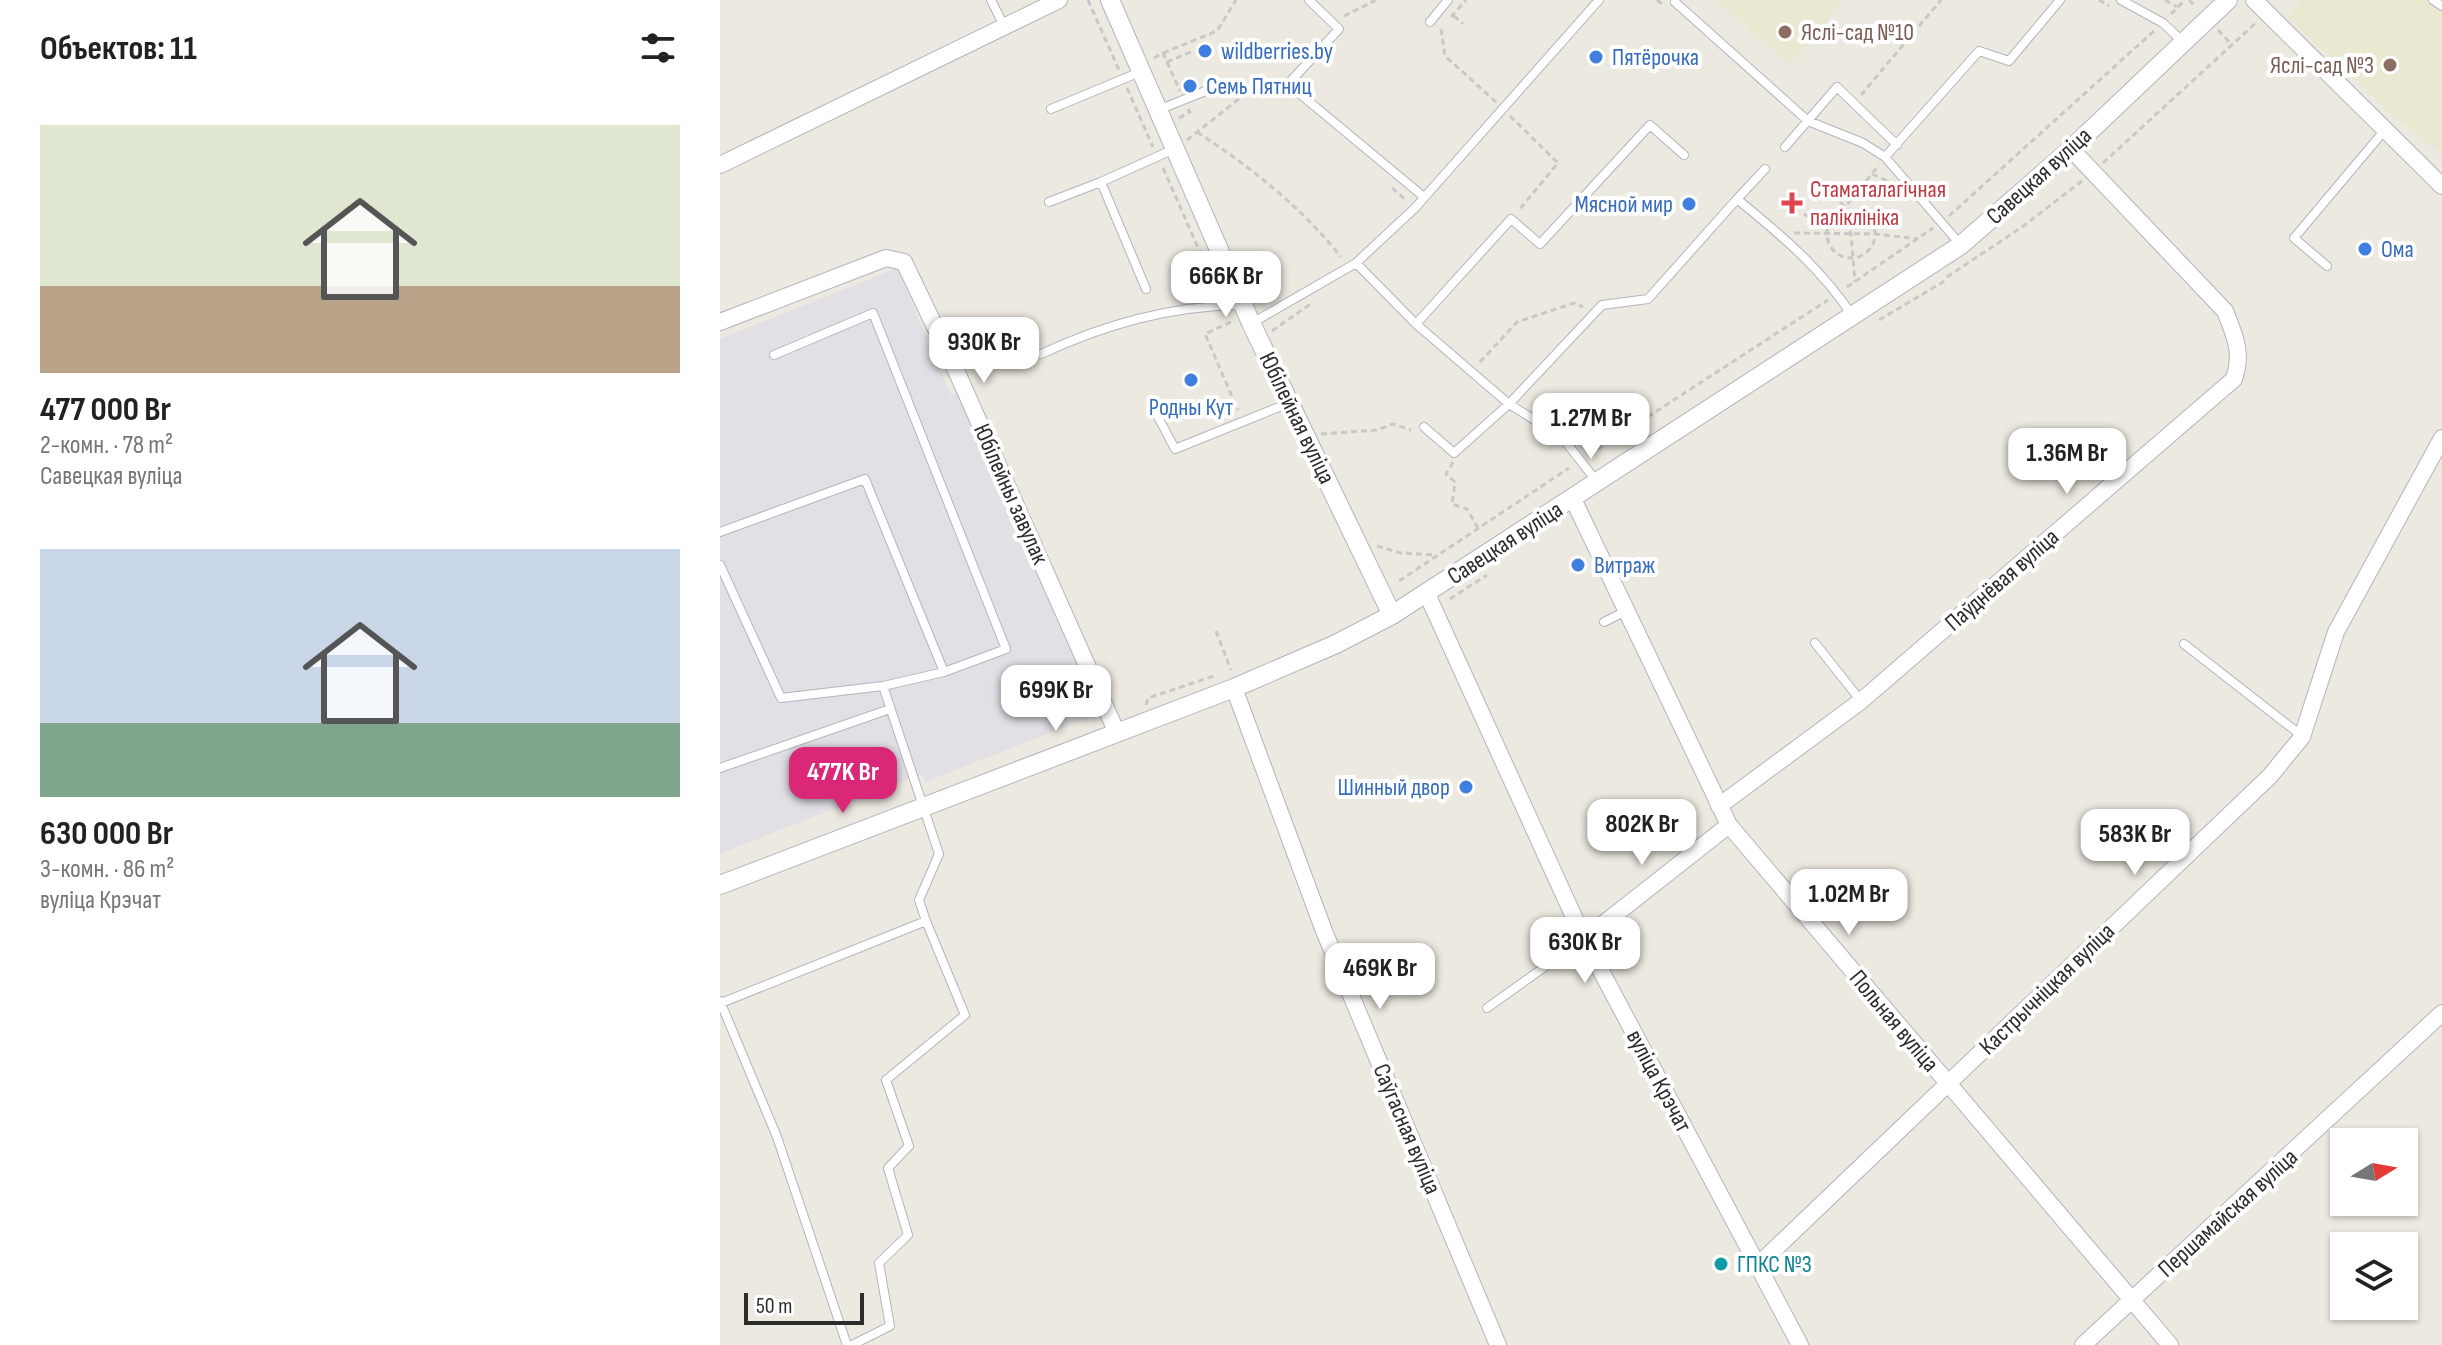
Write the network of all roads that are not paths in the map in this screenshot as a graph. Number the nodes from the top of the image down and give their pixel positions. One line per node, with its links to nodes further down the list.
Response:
1 (991, 0): 15 (lane)
2 (1059, 0): 15 (street)
3 (1110, 0): 17 (street, Юбілейная вуліца)
4 (1309, 0): 33 (lane)
5 (1448, 0): 14 (lane)
6 (1599, 0): 33 (lane)
7 (2060, 0): 23 (lane)
8 (2121, 0): 16 (lane)
9 (2228, 0): 16 (street, Савецкая вуліца)
10 (2254, 0): 22 (street)
11 (2433, 0): 13 (lane)
12 (1675, 2): 21 (lane)
13 (2442, 6)
14 (1430, 22)
15 (1003, 24): 29 (street)
16 (2183, 42): 26 (street, Савецкая вуліца)
17 (1147, 65): 19 (lane); 20 (street, Юбілейная вуліца)
18 (1223, 84): 20 (lane)
19 (1051, 109)
20 (1158, 110): 25 (street, Юбілейная вуліца)
21 (1808, 121): 23 (lane); 24 (lane); 28 (lane)
22 (2384, 131): 32 (street); 38 (lane)
23 (1897, 145): 28 (lane)
24 (1785, 147)
25 (1175, 148): 31 (lane); 40 (street, Юбілейная вуліца)
26 (2071, 149): 36 (street, Савецкая вуліца); 65 (street, Паўднёвая вуліца)
27 (1684, 155): 44 (lane)
28 (1885, 157): 36 (lane)
29 (720, 165)
30 (1765, 169): 34 (lane)
31 (1101, 182): 35 (lane); 39 (lane)
32 (2442, 186)
33 (1424, 197): 37 (lane)
34 (1737, 199): 41 (lane); 48 (lane)
35 (1049, 202)
36 (1961, 245): 41 (street, Савецкая вуліца)
37 (1352, 265): 43 (lane); 44 (lane)
38 (2327, 266)
39 (1146, 289)
40 (1243, 304): 43 (street, Юбілейная вуліца); 45 (lane)
41 (1853, 317): 52 (street, Савецкая вуліца)
42 (720, 322): 67 (street, Юбілейны завулак)
43 (1251, 323): 47 (street, Юбілейная вуліца)
44 (1416, 324): 48 (lane)
45 (1041, 354)
46 (774, 355): 62 (lane)
47 (1289, 402): 49 (lane); 58 (street, Юбілейная вуліца)
48 (1509, 404): 50 (lane); 52 (lane)
49 (1157, 415)
50 (1426, 428)
51 (2442, 438): 68 (street, Кастрычніцкая вуліца)
52 (1597, 482): 53 (street, Савецкая вуліца)
53 (1573, 499): 56 (street, Савецкая вуліца); 57 (street, Польная вуліца)
54 (720, 532): 62 (lane)
55 (720, 565): 64 (lane)
56 (1427, 594): 58 (street, Савецкая вуліца); 75 (street, вуліца Крэчат)
57 (1627, 611): 59 (lane); 71 (street, Польная вуліца)
58 (1392, 615): 63 (street, Савецкая вуліца)
59 (1604, 622)
60 (1815, 643): 65 (lane)
61 (2184, 644): 68 (lane)
62 (944, 672): 64 (lane)
63 (1232, 679): 67 (street, Савецкая вуліца); 83 (street, Саўгасная вуліца)
64 (883, 686): 66 (lane)
65 (1861, 701): 71 (street, Паўднёвая вуліца)
66 (890, 709): 69 (lane); 70 (lane)
67 (1117, 733): 70 (street, Савецкая вуліца)
68 (2302, 737): 79 (street, Кастрычніцкая вуліца)
69 (720, 768)
70 (925, 806): 73 (street, Савецкая вуліца); 74 (lane)
71 (1719, 806): 72 (street, Польная вуліца)
72 (1729, 825): 75 (street); 79 (street, Польная вуліца)
73 (720, 885)
74 (926, 921): 76 (lane); 82 (lane)
75 (1584, 939): 77 (lane); 80 (street, вуліца Крэчат)
76 (720, 1002): 82 (lane)
77 (1487, 1008)
78 (2442, 1013): 81 (street, Першамайская вуліца)
79 (1947, 1085): 80 (street, Кастрычніцкая вуліца); 81 (street, Польная вуліца)
80 (1757, 1266): 84 (street, вуліца Крэчат)
81 (2132, 1301): 85 (street, Першамайская вуліца); 86 (street, Польная вуліца)
82 (850, 1345)
83 (1498, 1345)
84 (1800, 1345)
85 (2083, 1345)
86 (2170, 1345)

